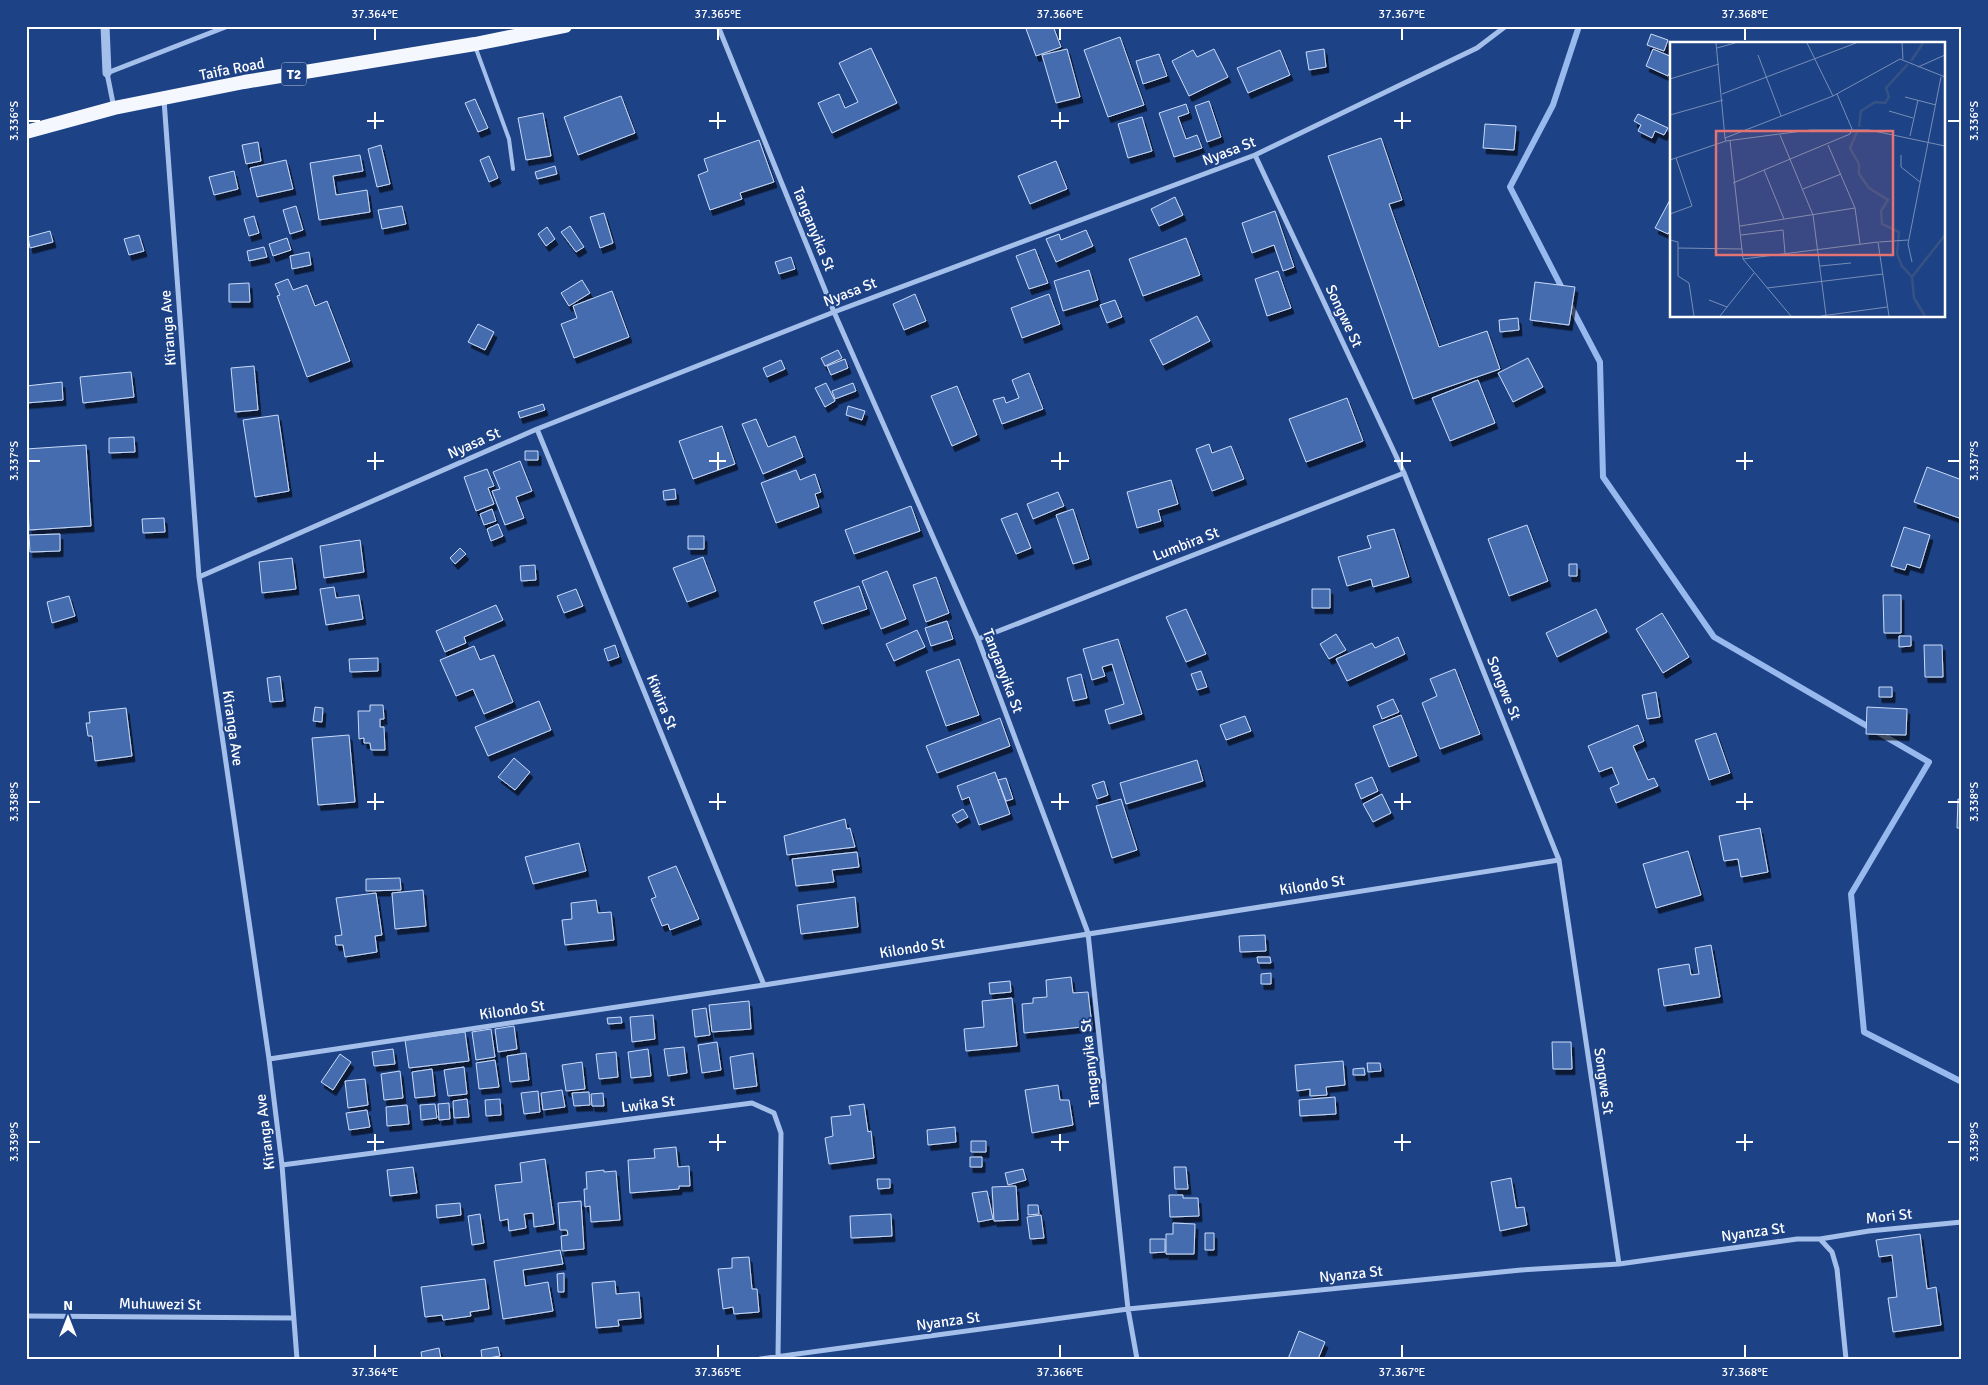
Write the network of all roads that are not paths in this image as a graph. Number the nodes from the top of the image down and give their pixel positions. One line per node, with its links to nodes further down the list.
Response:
1 (105, 26): 7 (street)
2 (228, 26): 7 (street)
3 (565, 26): 6 (highway, Taifa Road / T2)
4 (718, 26): 13 (street, Tanganyika St)
5 (1506, 26): 11 (street, Nyasa St)
6 (475, 44): 8 (highway, Taifa Road / T2); 12 (lane)
7 (107, 73): 9 (street)
8 (164, 99): 9 (highway, Taifa Road / T2); 16 (street, Kiranga Ave)
9 (114, 108): 10 (highway, Taifa Road / T2)
10 (26, 132)
11 (1256, 155): 13 (street, Nyasa St); 15 (street, Songwe St)
12 (513, 168)
13 (834, 312): 14 (street, Nyasa St); 17 (street, Tanganyika St)
14 (537, 430): 16 (street, Nyasa St); 20 (street, Kiwira St)
15 (1404, 473): 17 (street, Lumbira St); 18 (street, Songwe St)
16 (199, 577): 21 (street, Kiranga Ave)
17 (978, 639): 19 (street, Tanganyika St)
18 (1559, 860): 19 (street, Kilondo St); 25 (street, Songwe St)
19 (1088, 933): 20 (street, Kilondo St); 26 (street, Tanganyika St)
20 (764, 985): 21 (street, Kilondo St)
21 (269, 1058): 22 (street, Kiranga Ave)
22 (282, 1165): 28 (street, Kiranga Ave); 29 (street, Lwika St)
23 (1962, 1222): 24 (street, Mori St)
24 (1820, 1239): 25 (street, Nyanza St); 33 (street)
25 (1619, 1264): 26 (street, Nyanza St)
26 (1128, 1309): 29 (street, Nyanza St); 32 (street, Tanganyika St)
27 (26, 1316): 28 (street, Muhuwezi St)
28 (294, 1318): 30 (street, Kiranga Ave)
29 (778, 1356): 31 (street, Nyanza St)
30 (297, 1359)
31 (760, 1359)
32 (1138, 1359)
33 (1846, 1359)

